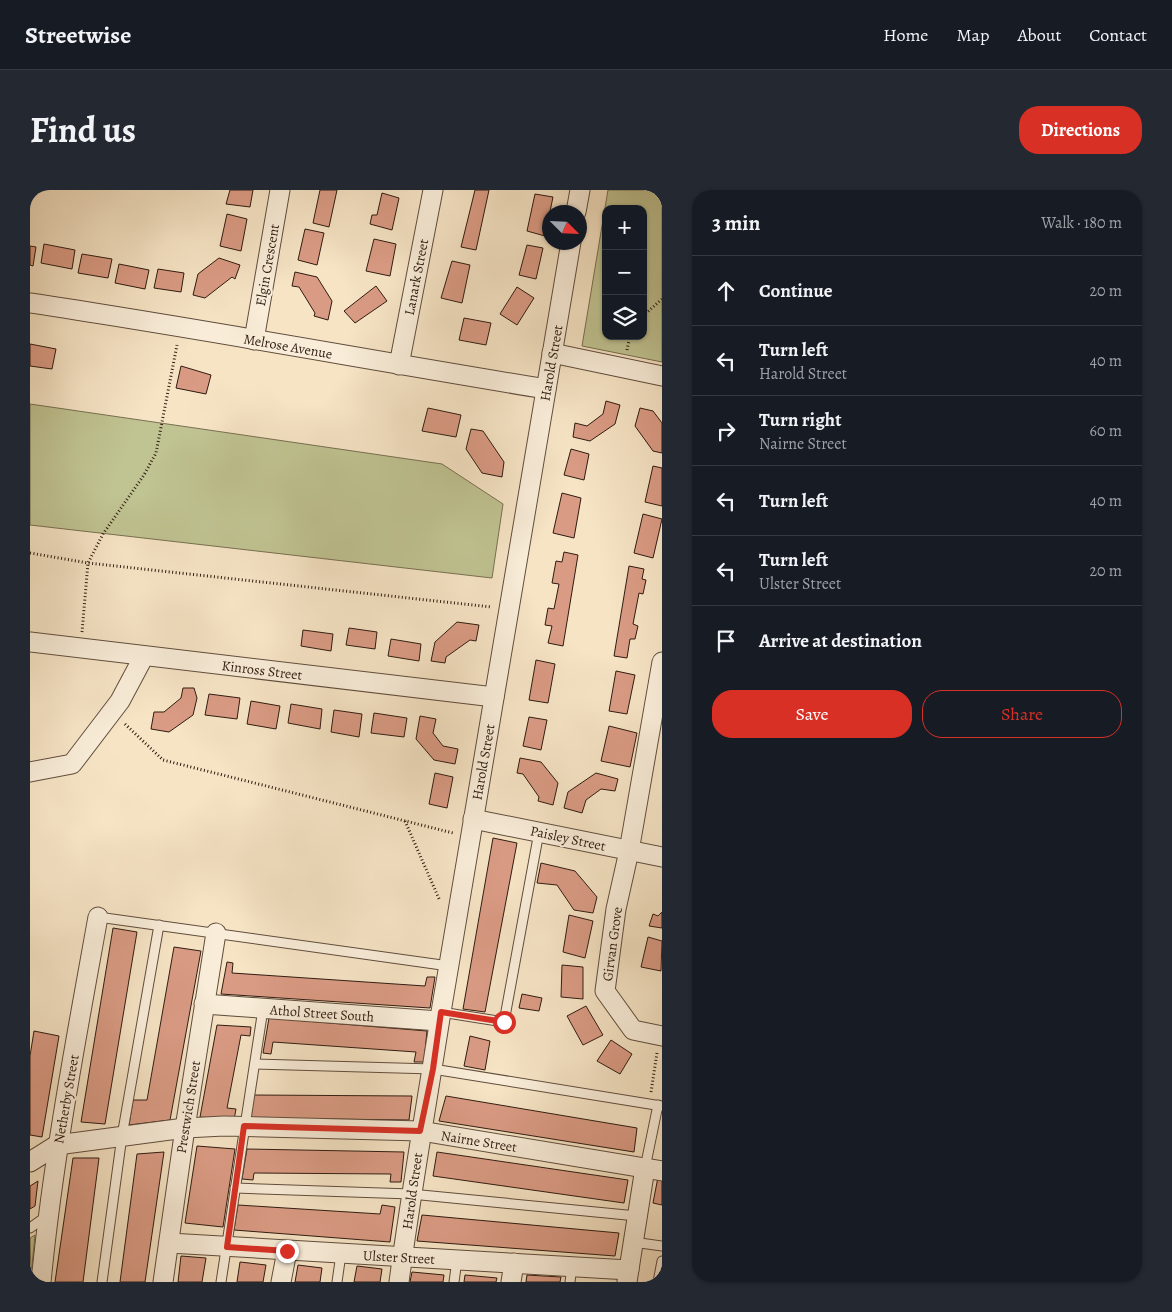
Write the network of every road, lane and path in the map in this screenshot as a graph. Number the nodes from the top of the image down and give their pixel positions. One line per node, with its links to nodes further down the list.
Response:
1 (280, 190): 10 (street, Elgin Crescent)
2 (433, 190): 12 (street, Lanark Street)
3 (580, 190): 4 (street)
4 (577, 205)
5 (570, 250): 11 (street, Harold Street)
6 (662, 299): 8 (path)
7 (30, 303): 9 (street, Melrose Avenue)
8 (647, 312)
9 (181, 327): 10 (street, Melrose Avenue); 16 (path)
10 (254, 340): 12 (street, Melrose Avenue)
11 (552, 353): 13 (street); 14 (street, Harold Street)
12 (399, 365): 14 (street, Melrose Avenue)
13 (662, 376)
14 (546, 388): 17 (street, Harold Street)
15 (30, 553): 16 (path)
16 (88, 563): 17 (path); 19 (path)
17 (509, 609): 22 (street, Harold Street)
18 (30, 642): 19 (street, Kinross Street)
19 (80, 648): 20 (street, Kinross Street)
20 (144, 656): 22 (street, Kinross Street); 23 (street)
21 (662, 662): 29 (street, Girvan Grove)
22 (494, 697): 25 (street, Harold Street)
23 (112, 712): 24 (street); 26 (path)
24 (30, 772)
25 (473, 819): 27 (street, Paisley Street); 28 (street, Harold Street)
26 (405, 821): 28 (path); 31 (path)
27 (539, 832): 29 (street, Paisley Street); 38 (lane)
28 (470, 837): 35 (street, Harold Street)
29 (629, 850): 30 (street, Paisley Street); 39 (street, Girvan Grove)
30 (662, 857)
31 (441, 902)
32 (98, 917): 33 (lane); 47 (street, Netherby Street)
33 (159, 925): 34 (lane); 46 (lane)
34 (216, 933): 35 (lane); 36 (street, Prestwich Street)
35 (449, 966): 38 (street, Harold Street)
36 (204, 1004): 37 (street, Athol Street South); 44 (street, Prestwich Street)
37 (263, 1009): 38 (street, Athol Street South); 40 (lane)
38 (440, 1016): 41 (street, Harold Street)
39 (661, 1036): 42 (path)
40 (255, 1064): 41 (lane); 43 (lane)
41 (433, 1069): 42 (lane); 45 (street, Harold Street)
42 (657, 1105): 49 (lane)
43 (244, 1126): 44 (street, Nairne Street); 45 (street, Nairne Street); 50 (lane)
44 (184, 1128): 46 (street, Nairne Street); 56 (street, Prestwich Street)
45 (420, 1131): 49 (street, Nairne Street); 51 (street, Harold Street)
46 (122, 1136): 47 (street, Nairne Street); 68 (lane)
47 (57, 1145): 48 (street, Nairne Street); 52 (street, Netherby Street)
48 (30, 1162)
49 (653, 1170): 53 (street)
50 (235, 1188): 51 (lane); 58 (lane)
51 (411, 1194): 53 (lane); 61 (street, Harold Street)
52 (47, 1216): 54 (lane); 67 (street, Netherby Street)
53 (638, 1216): 55 (street)
54 (30, 1228)
55 (633, 1242): 57 (lane); 66 (street)
56 (169, 1243): 58 (street, Ulster Street); 69 (street, Prestwich Street)
57 (662, 1246)
58 (227, 1247): 59 (street, Ulster Street); 70 (lane)
59 (287, 1251): 60 (street, Ulster Street); 71 (street)
60 (341, 1254): 61 (street, Ulster Street); 72 (lane)
61 (402, 1257): 62 (street, Ulster Street); 73 (street, Harold Street)
62 (457, 1260): 64 (street, Ulster Street); 74 (lane)
63 (662, 1261): 76 (lane)
64 (514, 1263): 65 (street, Ulster Street); 75 (street)
65 (571, 1274): 66 (street, Ulster Street)
66 (628, 1276)
67 (41, 1282)
68 (102, 1282)
69 (163, 1282)
70 (220, 1282)
71 (281, 1282)
72 (337, 1282)
73 (399, 1282)
74 (454, 1282)
75 (510, 1282)
76 (658, 1282)

